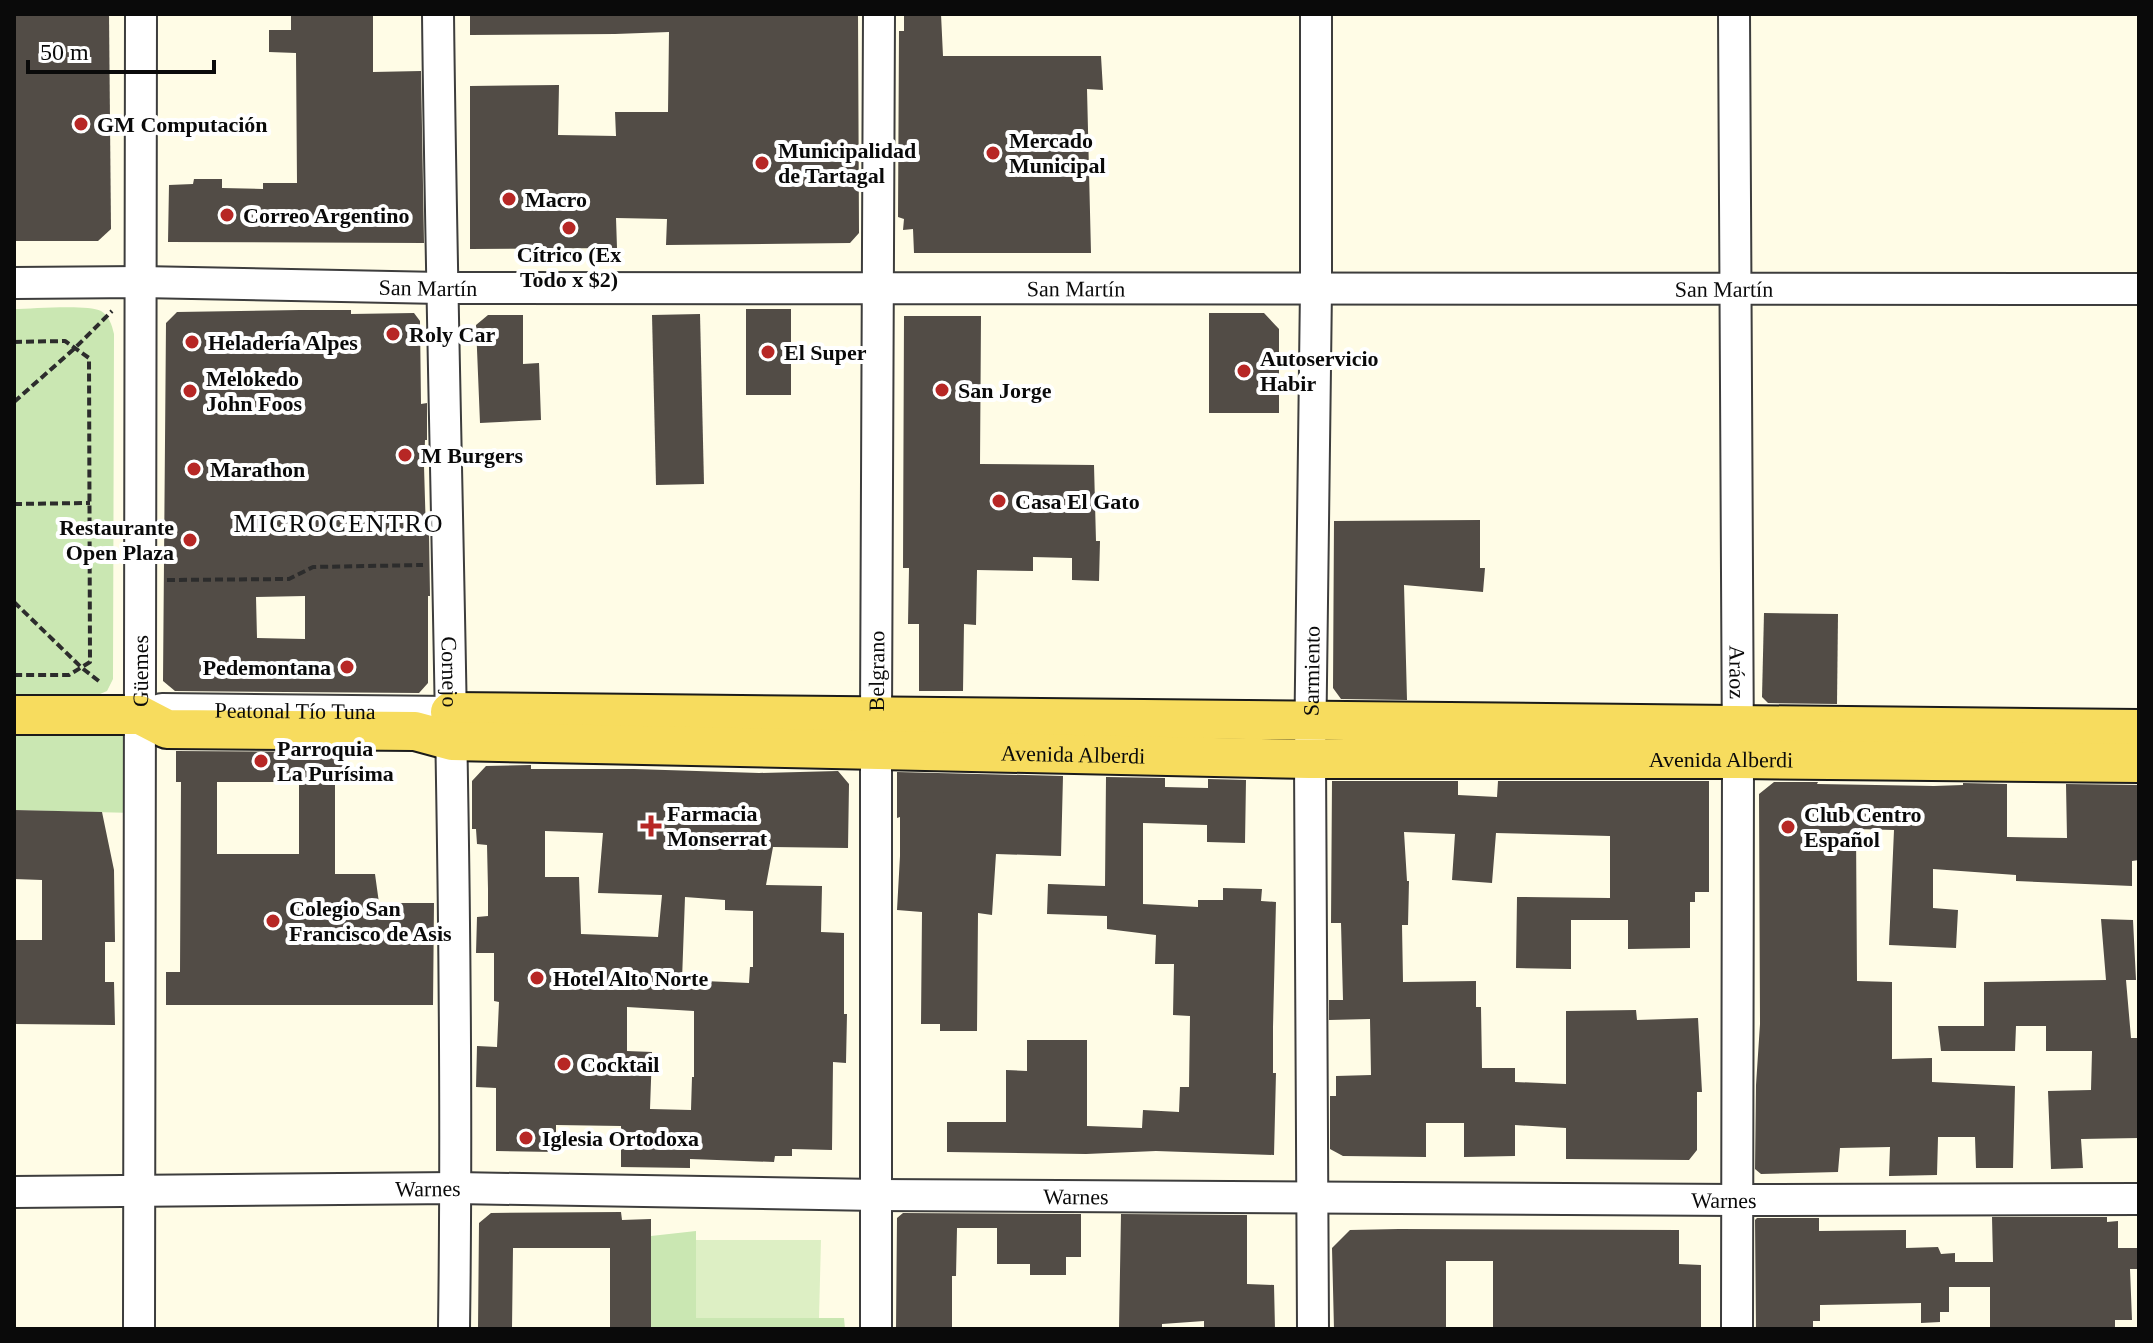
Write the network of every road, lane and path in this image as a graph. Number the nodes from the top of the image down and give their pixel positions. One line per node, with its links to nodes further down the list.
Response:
1 (141, 14): 6 (street, Güemes)
2 (438, 14): 8 (street, Cornejo)
3 (879, 14): 9 (street, Belgrano)
4 (1316, 14): 10 (street, Sarmiento)
5 (1734, 14): 11 (street, Aráoz)
6 (141, 282): 7 (street, San Martín); 8 (street, San Martín); 14 (path); 19 (street, Güemes)
7 (14, 283)
8 (441, 288): 9 (street, San Martín); 18 (street, Cornejo)
9 (879, 288): 10 (street, San Martín); 28 (street, Belgrano)
10 (1316, 288): 11 (street, San Martín); 25 (street, Sarmiento)
11 (1735, 289): 12 (street, San Martín); 29 (street, Aráoz)
12 (2139, 289)
13 (14, 342): 14 (path)
14 (75, 348): 15 (path); 16 (path)
15 (14, 402)
16 (90, 503): 17 (path); 21 (path)
17 (14, 504)
18 (447, 564): 19 (path); 26 (street, Cornejo)
19 (140, 580): 24 (street, Güemes)
20 (14, 602): 21 (path)
21 (82, 668): 22 (path); 24 (path)
22 (14, 675)
23 (14, 715): 24 (main road, Avenida Alberdi)
24 (140, 715): 26 (main road, Avenida Alberdi); 33 (street, Güemes)
25 (1310, 721): 28 (main road, Avenida Alberdi); 29 (main road, Avenida Alberdi); 30 (street, Sarmiento)
26 (451, 726): 28 (main road, Avenida Alberdi); 32 (street, Cornejo)
27 (2139, 729): 29 (main road, Avenida Alberdi)
28 (876, 734): 30 (main road, Avenida Alberdi); 35 (street, Belgrano)
29 (1738, 742): 30 (main road, Avenida Alberdi); 31 (main road, Avenida Alberdi); 38 (street, Aráoz)
30 (1310, 759): 36 (street, Sarmiento)
31 (2139, 763)
32 (456, 1188): 33 (street, Warnes); 35 (street, Warnes); 40 (street, Cornejo)
33 (139, 1191): 34 (street, Warnes); 39 (street, Güemes)
34 (14, 1192)
35 (877, 1195): 36 (street, Warnes); 41 (street, Belgrano)
36 (1313, 1197): 38 (street, Warnes); 42 (street, Sarmiento)
37 (2139, 1199): 38 (street, Warnes)
38 (1736, 1200): 43 (street, Aráoz)
39 (139, 1329)
40 (454, 1329)
41 (876, 1329)
42 (1313, 1329)
43 (1737, 1329)

